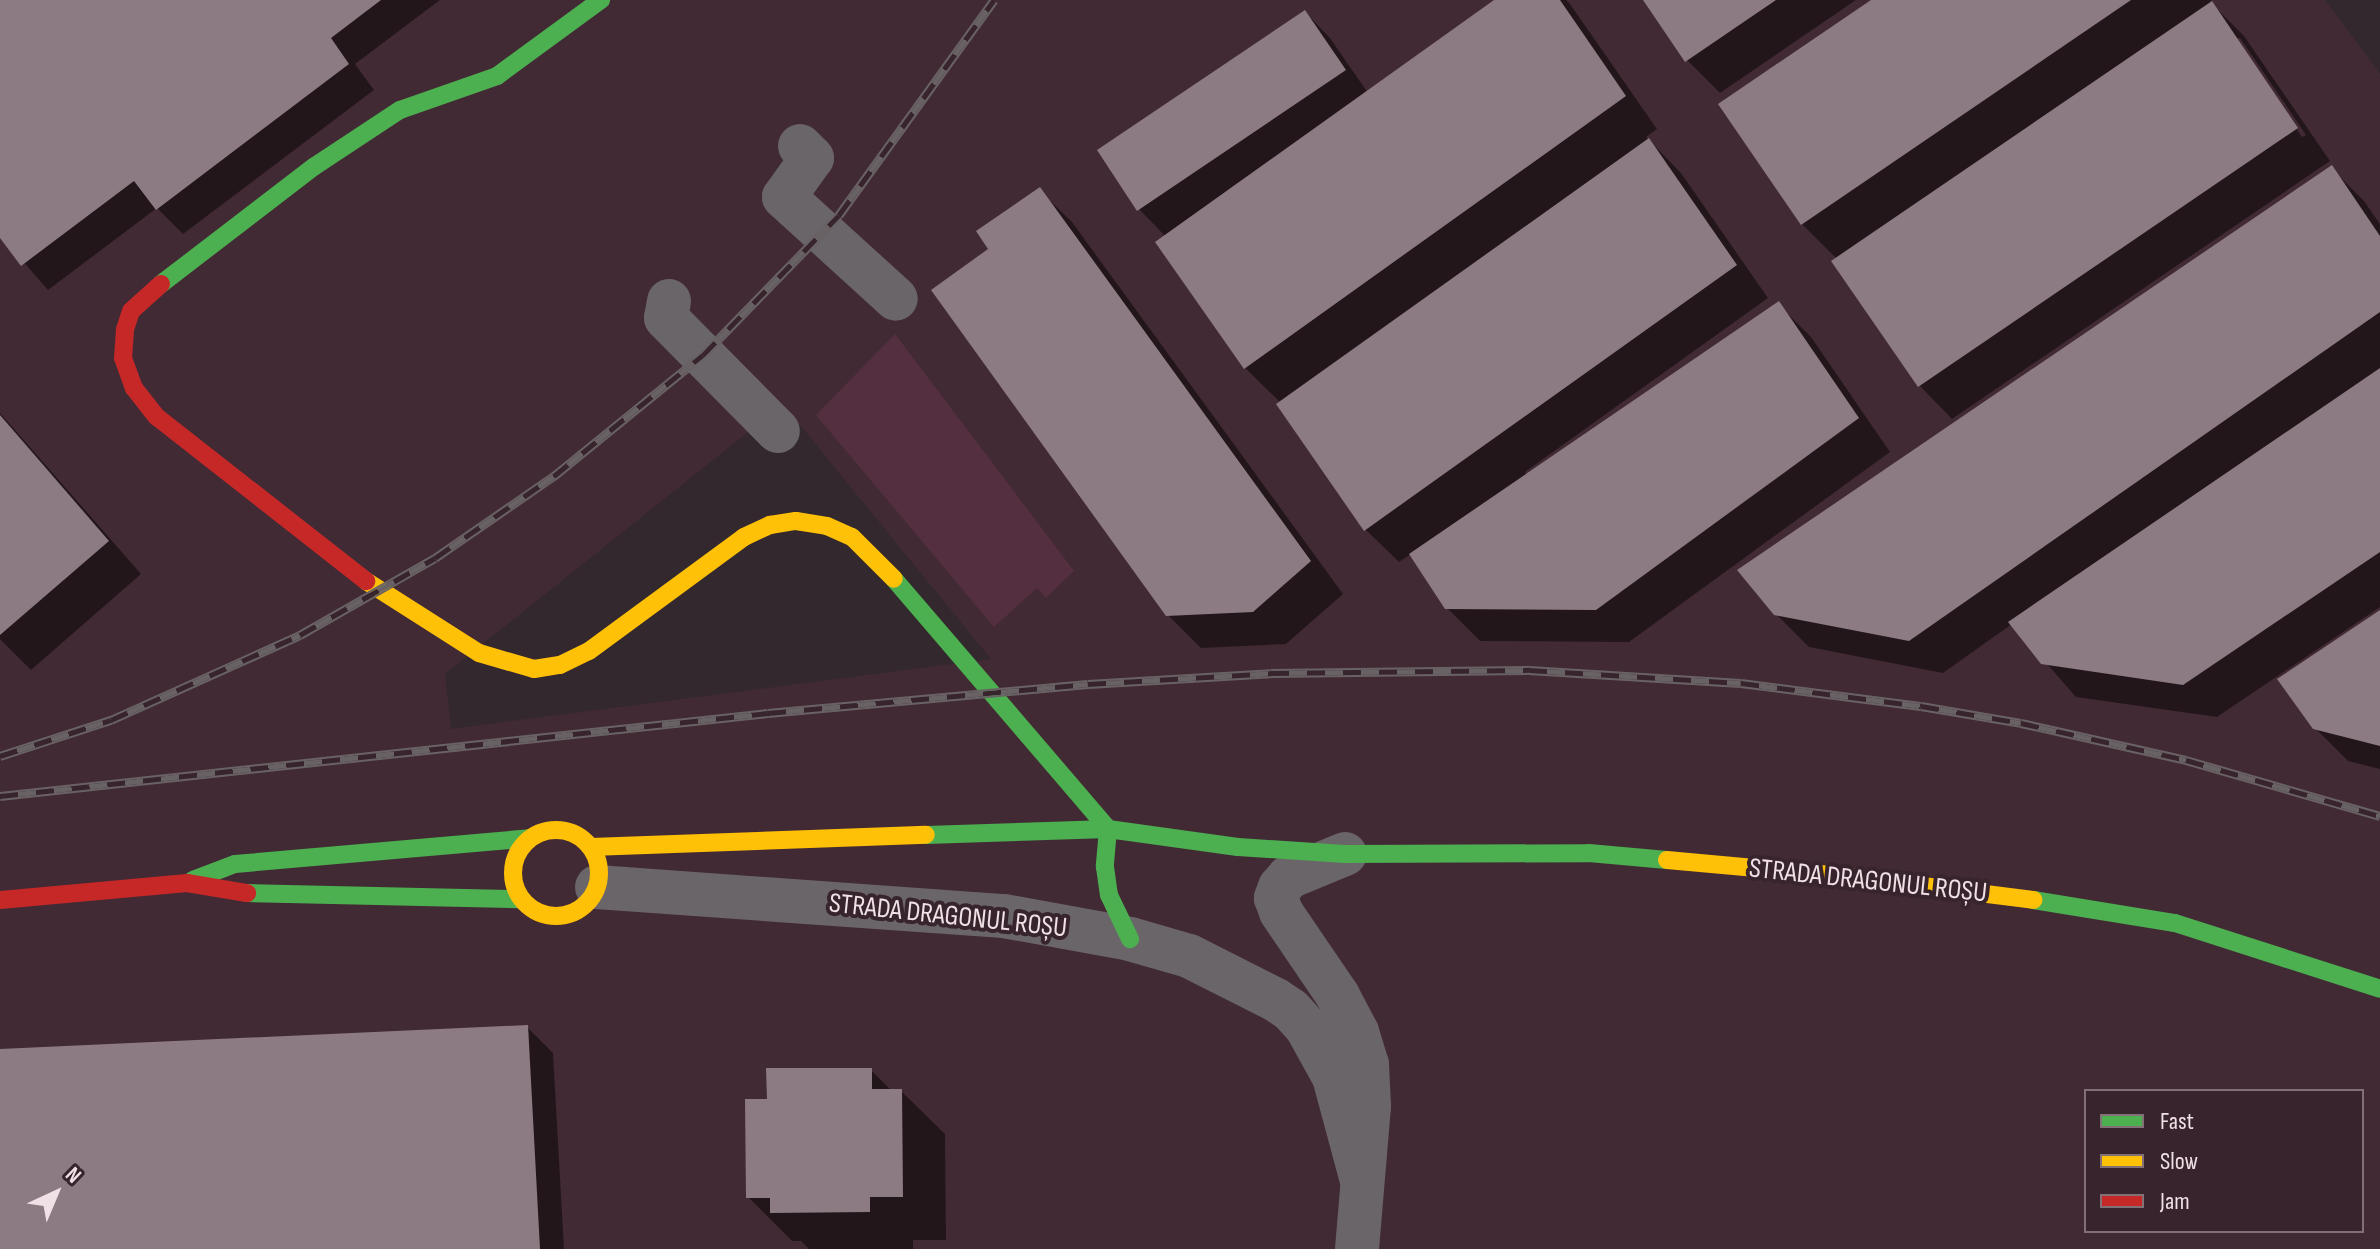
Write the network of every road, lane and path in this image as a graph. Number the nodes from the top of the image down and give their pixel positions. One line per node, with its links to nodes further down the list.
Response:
1 (601, 0): 6 (street)
2 (800, 146): 3 (street)
3 (896, 299)
4 (669, 301): 5 (street)
5 (778, 431)
6 (1108, 829): 8 (street, STRADA DRAGONUL ROȘU); 9 (street, STRADA DRAGONUL ROȘU); 13 (street)
7 (530, 838): 9 (street); 10 (street); 11 (street)
8 (1345, 854): 14 (street, STRADA DRAGONUL ROȘU); 15 (street, STRADA DRAGONUL ROȘU)
9 (594, 867): 11 (street); 13 (street, STRADA DRAGONUL ROȘU)
10 (187, 883): 11 (street); 12 (street)
11 (521, 899)
12 (0, 900)
13 (1130, 939): 15 (street, STRADA DRAGONUL ROȘU)
14 (2380, 989)
15 (1361, 1177): 16 (street, STRADA DRAGONUL ROȘU)
16 (1357, 1249)

